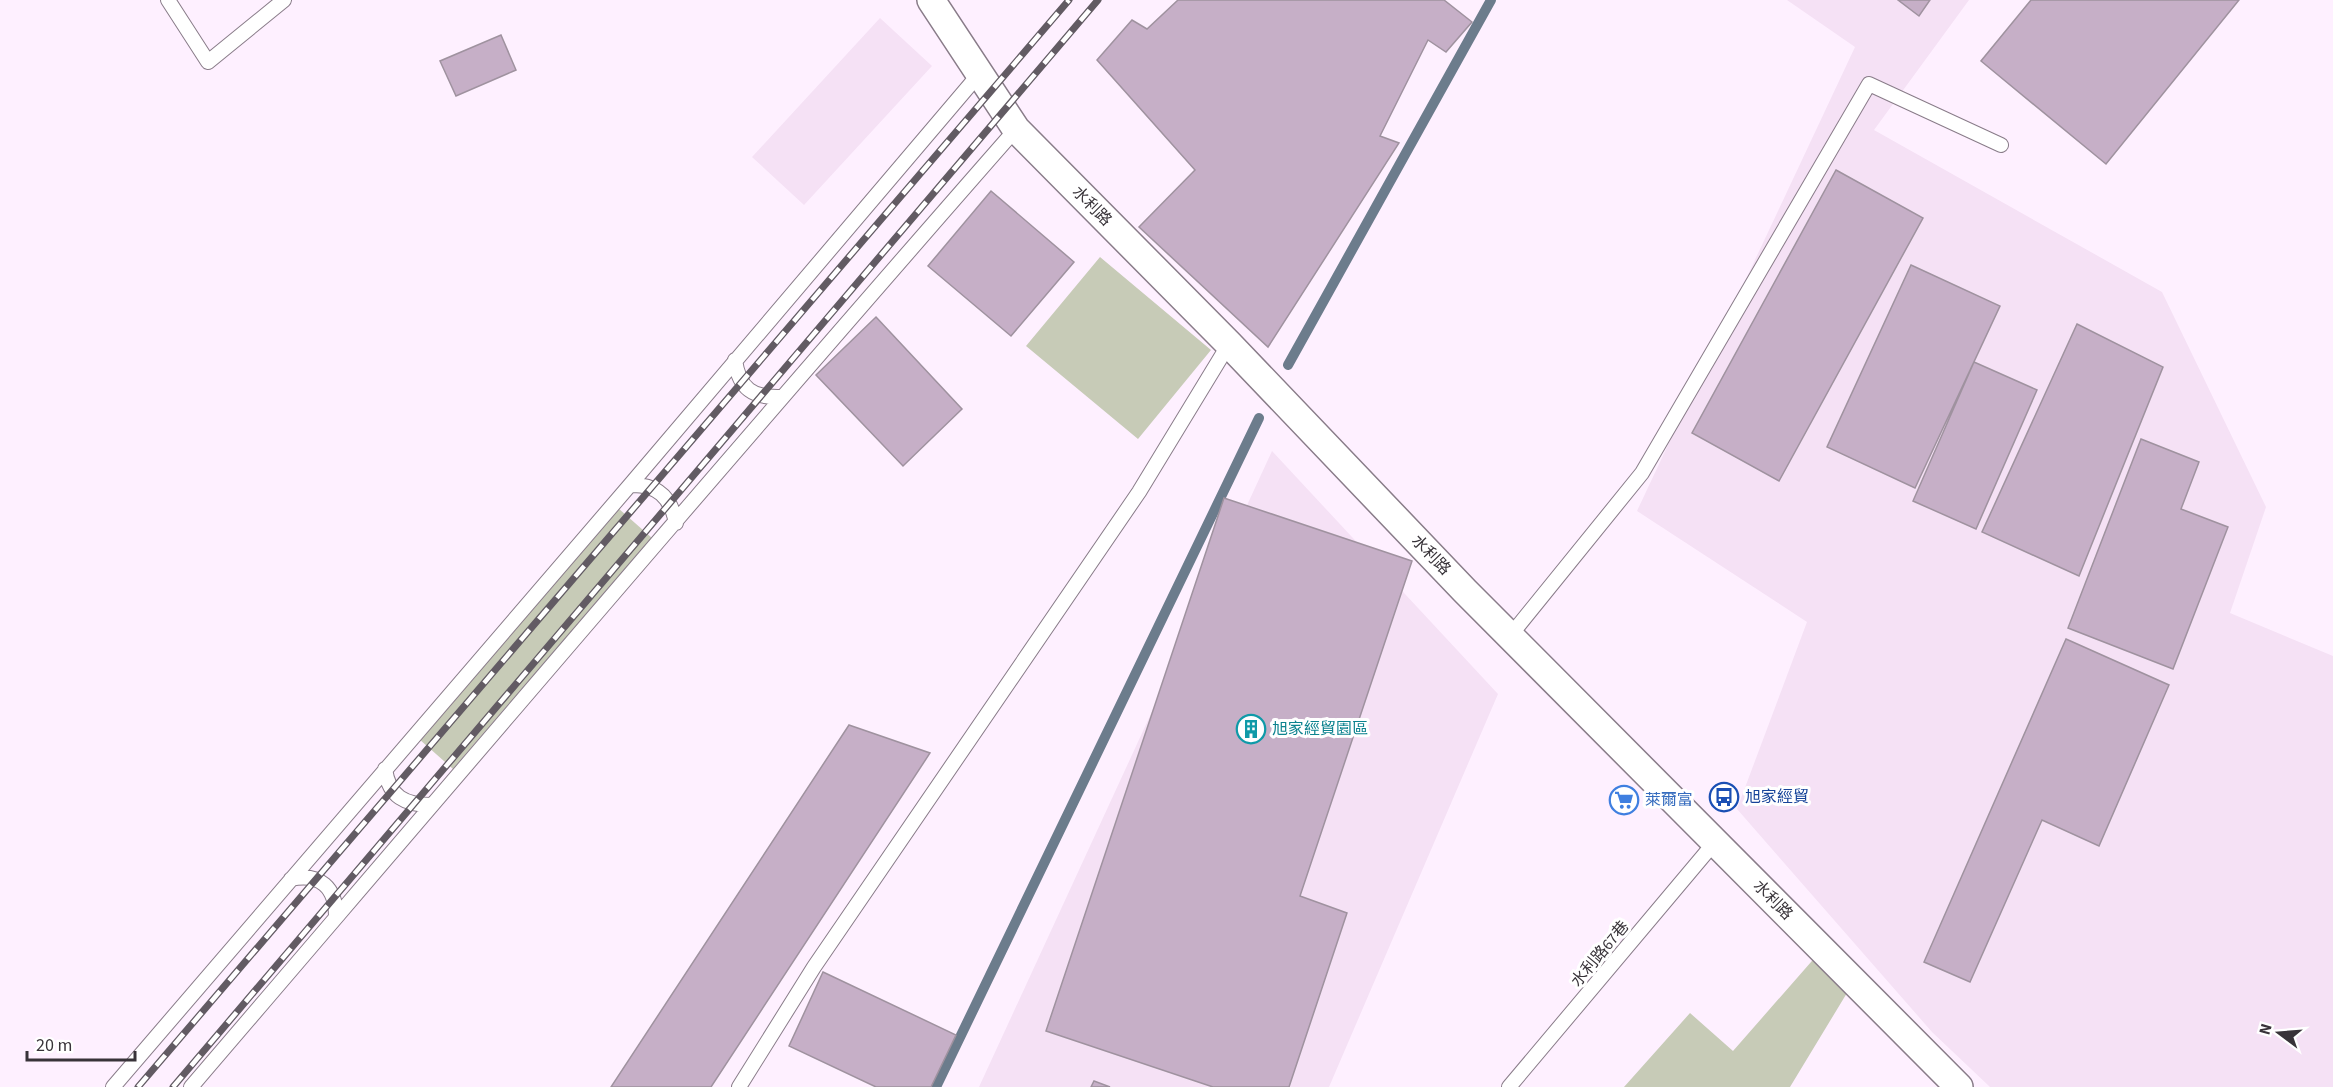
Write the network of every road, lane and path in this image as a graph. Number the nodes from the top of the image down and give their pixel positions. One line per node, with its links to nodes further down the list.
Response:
1 (168, 0): 2 (lane)
2 (284, 0)
3 (930, 0): 4 (street, 水利路)
4 (980, 73): 5 (street, 水利路); 8 (lane)
5 (1016, 129): 7 (street, 水利路); 9 (lane)
6 (2001, 145): 12 (lane)
7 (1229, 344): 12 (street, 水利路); 20 (lane)
8 (735, 360): 9 (lane); 10 (lane)
9 (781, 397): 11 (lane)
10 (630, 485): 11 (lane); 13 (lane)
11 (675, 523): 14 (lane)
12 (1510, 636): 15 (street, 水利路)
13 (385, 769): 14 (lane); 16 (lane)
14 (432, 806): 17 (lane)
15 (1715, 842): 21 (lane, 水利路67巷); 22 (street, 水利路)
16 (291, 879): 17 (lane); 18 (lane)
17 (336, 917): 19 (lane)
18 (113, 1087)
19 (191, 1087)
20 (739, 1087)
21 (1509, 1087)
22 (1959, 1087)

